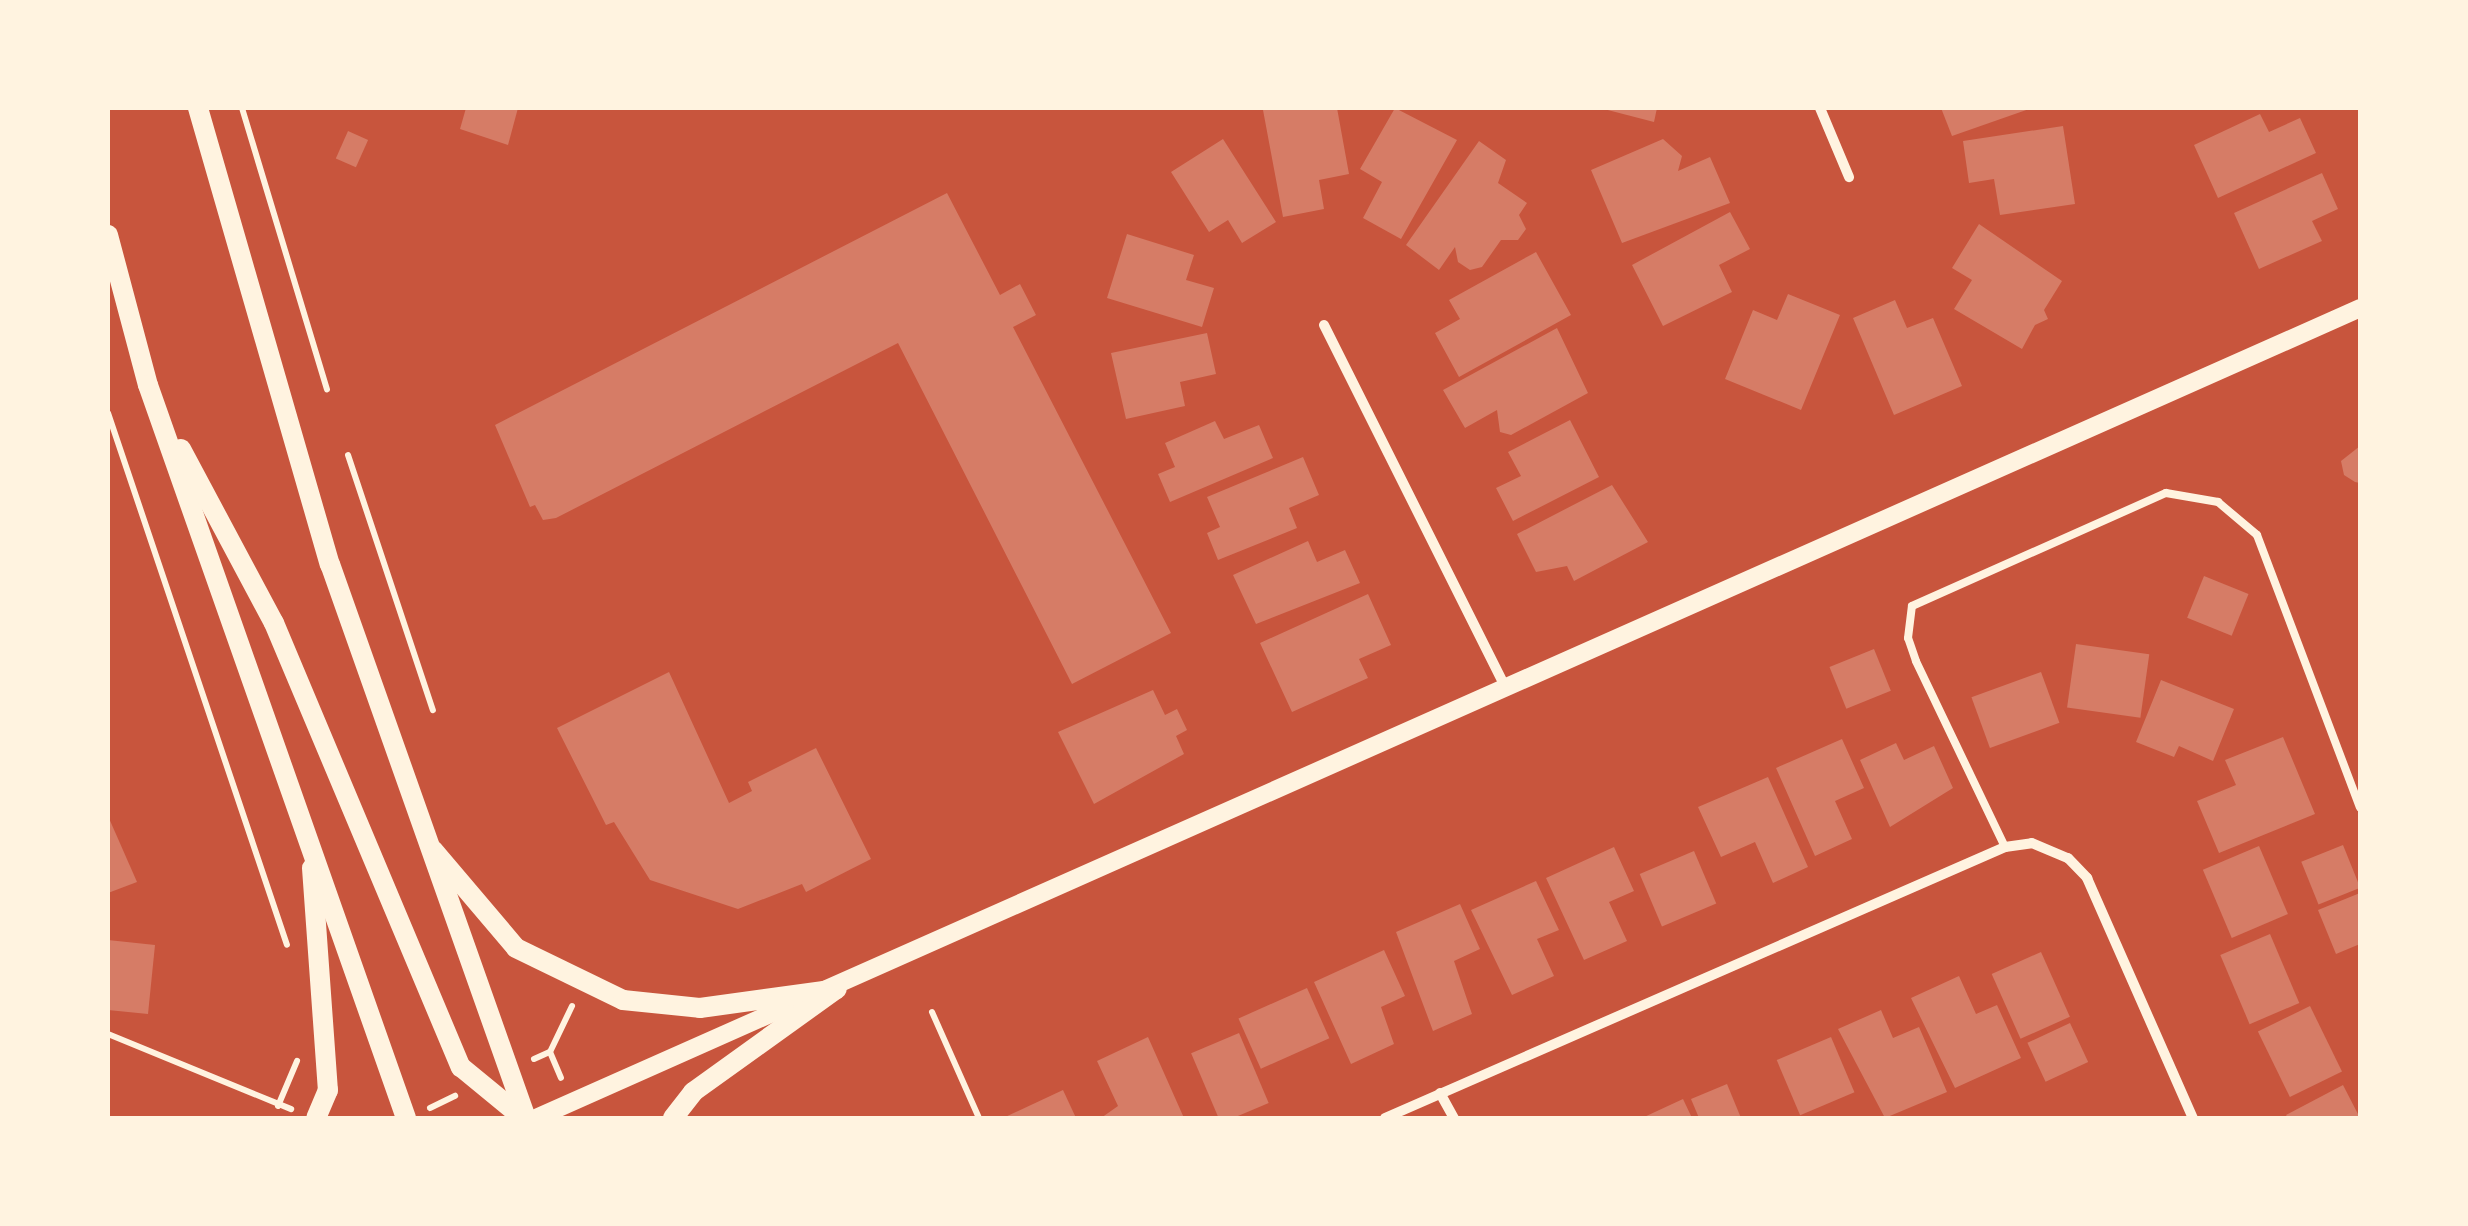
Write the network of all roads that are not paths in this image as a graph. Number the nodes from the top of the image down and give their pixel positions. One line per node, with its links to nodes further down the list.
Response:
1 (198, 108): 11 (main road)
2 (1820, 108): 3 (street)
3 (1849, 177)
4 (108, 235): 7 (main road)
5 (2360, 308): 8 (street)
6 (1324, 325): 8 (street)
7 (148, 385): 10 (main road); 17 (main road)
8 (1506, 688): 13 (street)
9 (2360, 808): 12 (lane)
10 (308, 831): 15 (main road); 16 (main road)
11 (423, 838): 13 (main road); 17 (main road)
12 (2005, 847): 14 (street); 22 (street)
13 (837, 989): 18 (street); 19 (main road)
14 (1440, 1093): 20 (street); 21 (street)
15 (316, 1118)
16 (406, 1118)
17 (524, 1118)
18 (536, 1118)
19 (673, 1118)
20 (1384, 1118)
21 (1454, 1118)
22 (2193, 1118)

